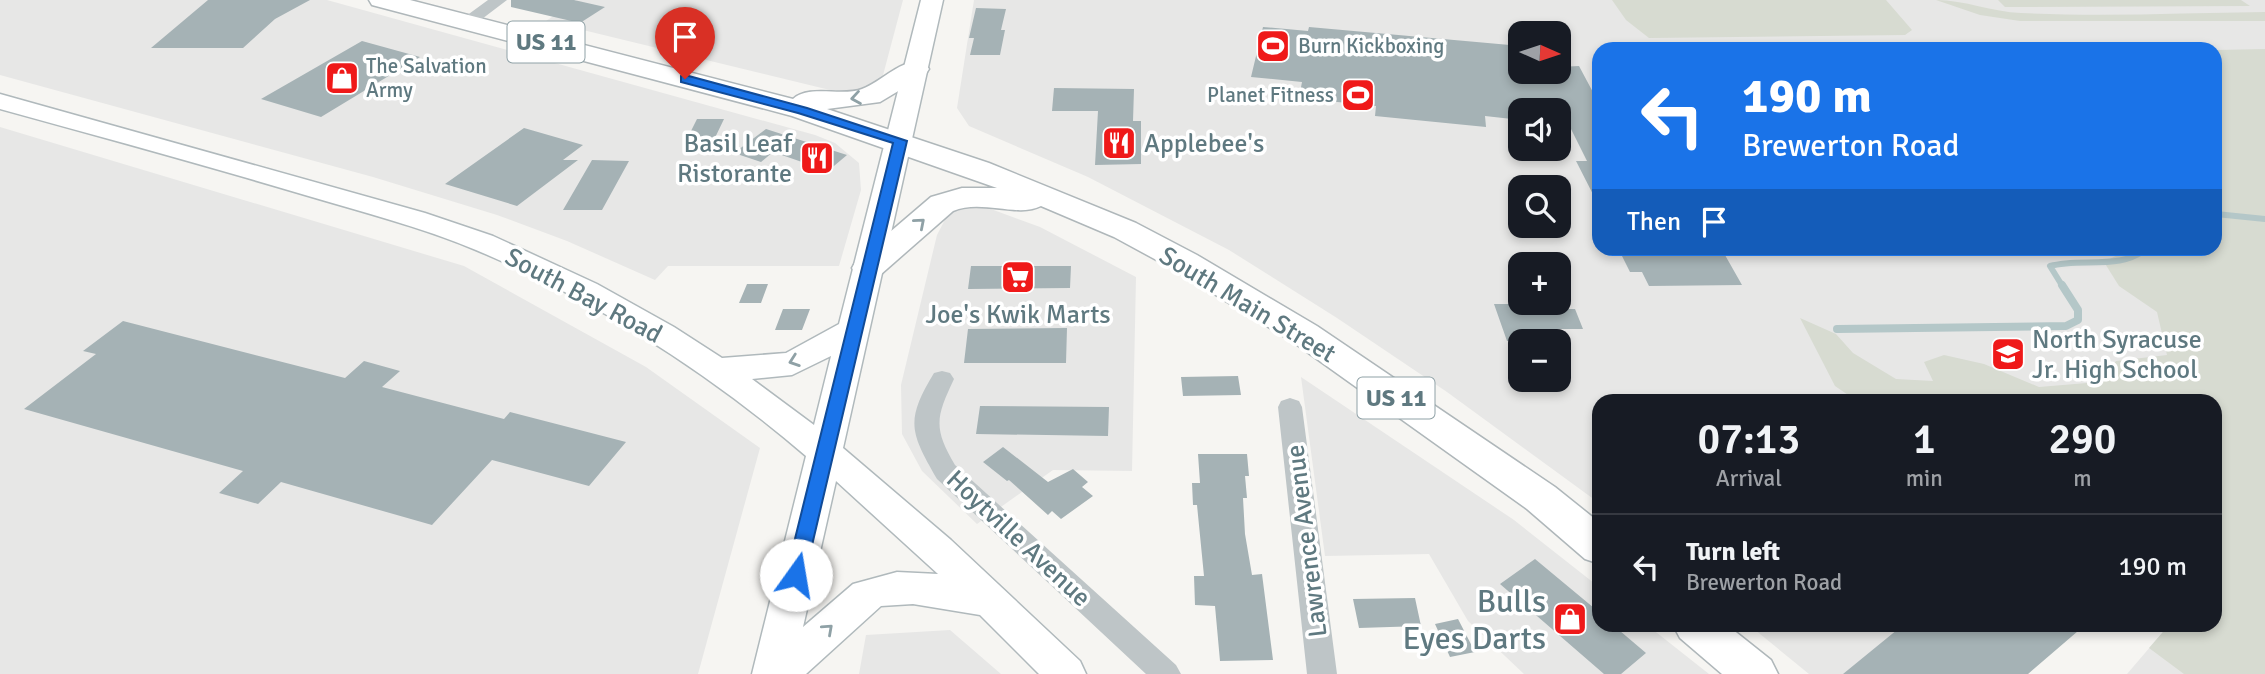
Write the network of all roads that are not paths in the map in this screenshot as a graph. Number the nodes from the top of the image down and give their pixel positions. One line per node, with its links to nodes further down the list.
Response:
1 (381, 0): 4 (main road, US 11)
2 (499, 0): 4 (street)
3 (932, 0): 5 (main road)
4 (468, 22): 7 (main road, US 11)
5 (916, 69): 7 (main road, one-way to 7); 8 (main road)
6 (0, 101): 12 (main road, South Bay Road)
7 (773, 102): 8 (main road, US 11)
8 (900, 141): 9 (main road, South Main Street / US 11); 10 (main road)
9 (1068, 206): 10 (main road, one-way to 9); 16 (main road, South Main Street / US 11)
10 (869, 268): 11 (main road)
11 (854, 330): 12 (main road, one-way to 12); 15 (main road)
12 (719, 370): 15 (main road, South Bay Road)
13 (942, 379): 21 (street, Hoytville Avenue)
14 (1290, 407): 22 (street, Lawrence Avenue)
15 (825, 450): 17 (main road, South Bay Road); 19 (main road)
16 (1592, 540)
17 (992, 601): 19 (main road, one-way to 17); 20 (main road, South Bay Road)
18 (1704, 632): 23 (main road)
19 (775, 674)
20 (1066, 674)
21 (1166, 674)
22 (1322, 674)
23 (1755, 674)

